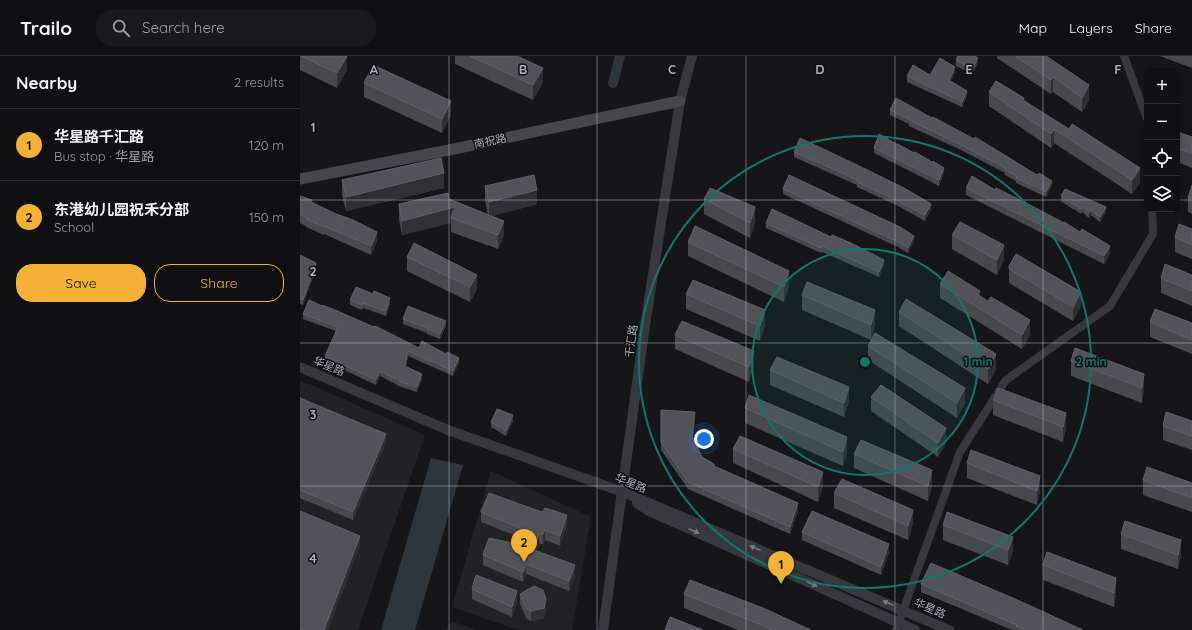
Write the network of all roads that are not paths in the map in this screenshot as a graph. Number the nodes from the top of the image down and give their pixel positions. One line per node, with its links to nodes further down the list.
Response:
1 (692, 56): 3 (street, 千汇路)
2 (1124, 56): 4 (street)
3 (680, 101): 5 (main road, 南祝路); 8 (street, 千汇路)
4 (1144, 111)
5 (300, 179)
6 (1152, 212): 9 (street)
7 (300, 367): 8 (street, 华星路)
8 (623, 492): 9 (street, 华星路, one-way to 8); 10 (street, one-way to 10); 11 (street, 千汇路)
9 (904, 610): 10 (street); 13 (street, 华星路)
10 (897, 626): 12 (street)
11 (603, 630)
12 (916, 630)
13 (949, 630)

